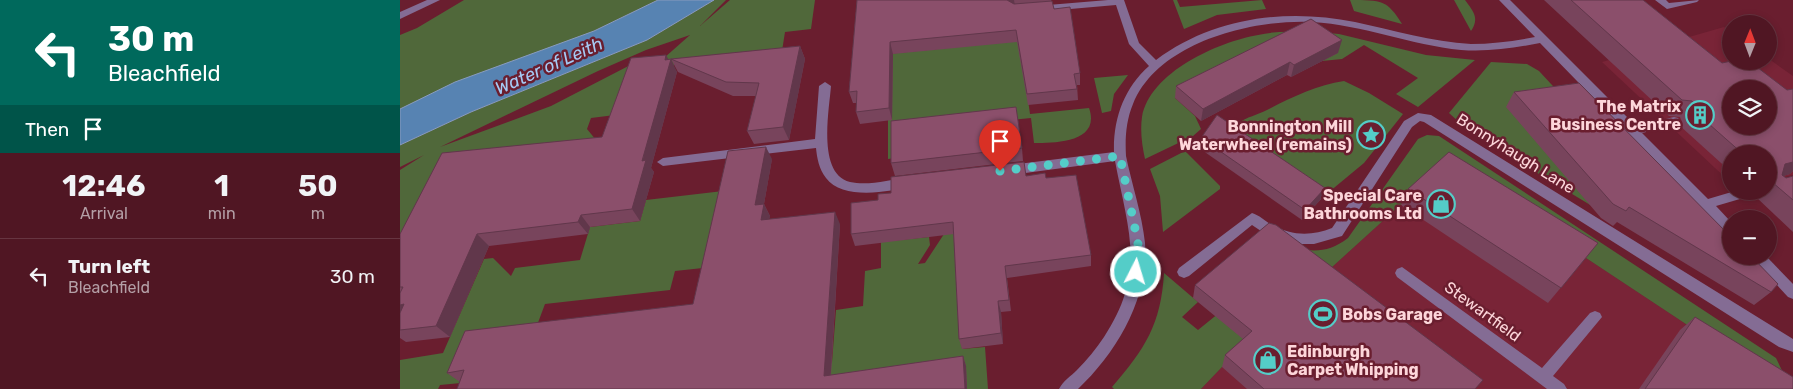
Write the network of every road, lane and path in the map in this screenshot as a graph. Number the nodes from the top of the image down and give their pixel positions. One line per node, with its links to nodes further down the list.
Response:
1 (435, 0): 6 (street)
2 (1504, 0): 7 (street)
3 (1660, 0): 4 (street)
4 (1694, 0)
5 (1024, 10): 8 (street)
6 (400, 16)
7 (1542, 39): 8 (street); 11 (street)
8 (1156, 66): 13 (street)
9 (825, 86): 12 (street)
10 (1674, 121): 11 (street)
11 (1634, 131): 18 (street)
12 (821, 143): 14 (street); 16 (street)
13 (1120, 156): 15 (street); 27 (street)
14 (663, 162)
15 (1000, 171)
16 (922, 181)
17 (1722, 200): 18 (street)
18 (1706, 204): 19 (street)
19 (1722, 221)
20 (1766, 265): 23 (street)
21 (1184, 272): 25 (street, Bonnyhaugh Lane)
22 (1402, 273): 26 (street, Stewartfield)
23 (1793, 293)
24 (1595, 317): 26 (street, Stewartfield)
25 (1793, 346)
26 (1550, 385)
27 (1067, 389)

